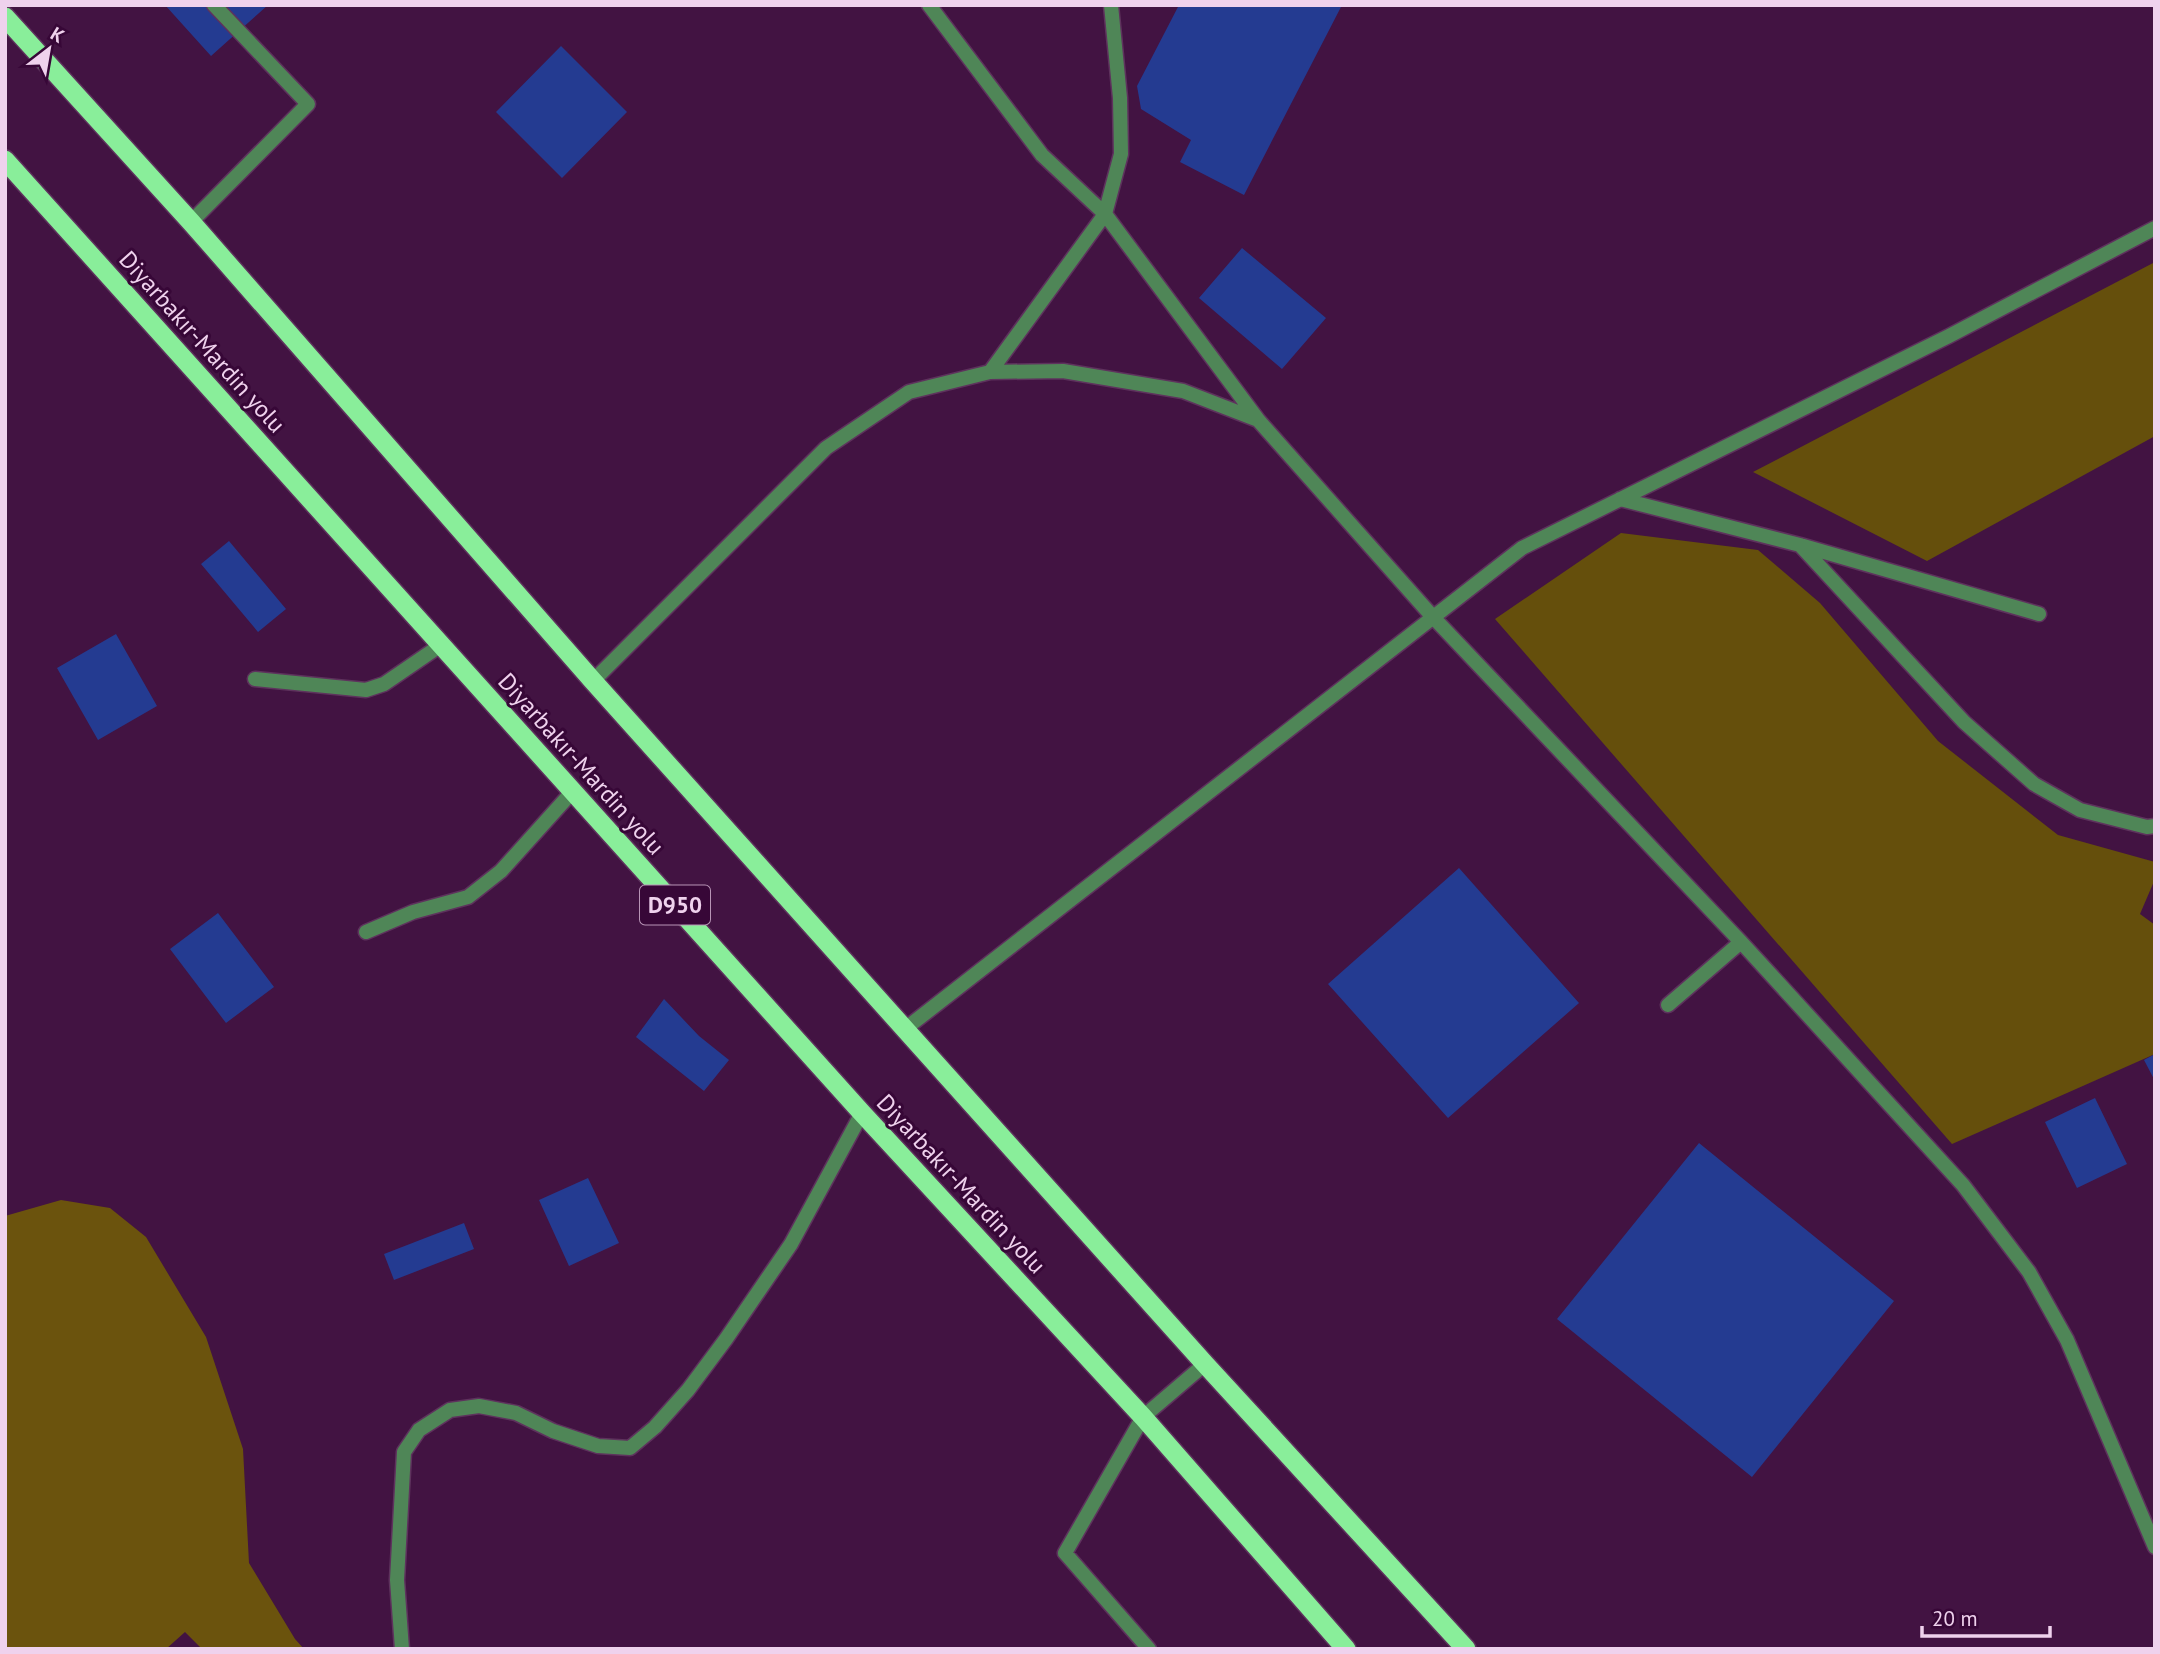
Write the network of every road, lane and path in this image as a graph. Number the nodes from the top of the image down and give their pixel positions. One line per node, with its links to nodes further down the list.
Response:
1 (214, 5): 7 (lane)
2 (929, 5): 6 (lane)
3 (1111, 5): 6 (lane)
4 (5, 16): 7 (highway)
5 (5, 160): 15 (highway, Diyarbakır-Mardin yolu / D950)
6 (1105, 214): 9 (lane); 10 (lane)
7 (191, 222): 17 (highway)
8 (2155, 228): 11 (lane)
9 (990, 372): 10 (lane); 17 (lane)
10 (1259, 421): 14 (lane)
11 (1620, 499): 12 (lane); 14 (lane)
12 (1800, 545): 13 (lane); 19 (lane)
13 (2039, 614)
14 (1432, 616): 21 (lane); 23 (lane)
15 (441, 645): 16 (lane); 18 (highway, Diyarbakır-Mardin yolu / D950)
16 (255, 679)
17 (593, 681): 23 (highway)
18 (573, 791): 20 (lane); 24 (highway, Diyarbakır-Mardin yolu / D950)
19 (2155, 826)
20 (366, 932)
21 (1741, 942): 22 (lane); 27 (lane)
22 (1668, 1005)
23 (905, 1029): 25 (highway)
24 (862, 1113): 26 (highway, Diyarbakır-Mardin yolu / D950); 28 (lane)
25 (1205, 1364): 26 (lane); 31 (highway)
26 (1143, 1417): 29 (lane); 30 (highway, Diyarbakır-Mardin yolu / D950)
27 (2155, 1547)
28 (402, 1649)
29 (1149, 1649)
30 (1346, 1649)
31 (1466, 1649)

